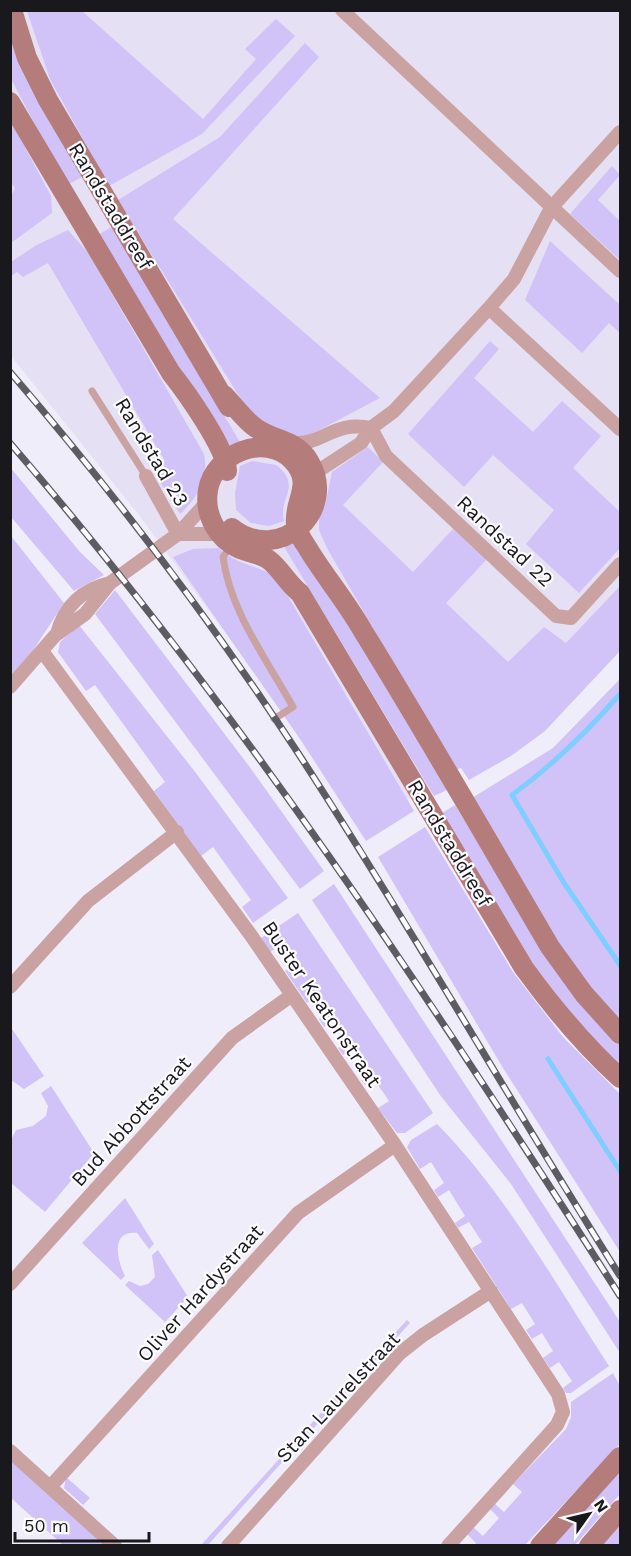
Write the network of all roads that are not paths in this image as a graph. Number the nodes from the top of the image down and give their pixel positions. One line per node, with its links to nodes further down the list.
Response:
1 (12, 10): 11 (main road, Randstaddreef)
2 (342, 10): 5 (street)
3 (10, 102): 13 (main road, Randstaddreef)
4 (619, 137): 5 (street)
5 (551, 208): 6 (street); 7 (street)
6 (621, 271)
7 (489, 308): 9 (street); 10 (street)
8 (92, 391): 15 (lane, Randstad 23)
9 (371, 428): 12 (street); 14 (street); 21 (street, Randstad 22)
10 (621, 429)
11 (266, 442): 12 (main road); 13 (main road)
12 (296, 452): 14 (main road); 17 (main road)
13 (221, 464): 16 (main road); 19 (main road)
14 (315, 473): 17 (main road)
15 (146, 476): 18 (street, Randstad 23)
16 (207, 502): 18 (street); 19 (main road)
17 (303, 524): 20 (main road); 28 (main road, Randstaddreef)
18 (178, 534): 19 (street); 22 (street)
19 (227, 535): 20 (main road); 24 (lane)
20 (259, 547): 29 (main road, Randstaddreef)
21 (621, 564)
22 (42, 651): 23 (street); 25 (street, Buster Keatonstraat)
23 (10, 687)
24 (274, 719)
25 (177, 832): 26 (street); 27 (street, Buster Keatonstraat)
26 (10, 987)
27 (292, 995): 30 (street, Buster Keatonstraat); 31 (street, Bud Abbottstraat)
28 (621, 1034)
29 (621, 1078)
30 (395, 1145): 32 (street, Buster Keatonstraat); 35 (street, Oliver Hardystraat)
31 (10, 1284)
32 (491, 1291): 38 (street, Stan Laurelstraat); 39 (street, Buster Keatonstraat)
33 (10, 1451): 35 (street)
34 (621, 1457): 40 (main road)
35 (50, 1487): 37 (street)
36 (621, 1510): 41 (main road)
37 (115, 1545)
38 (228, 1545)
39 (448, 1545)
40 (540, 1545)
41 (589, 1545)

